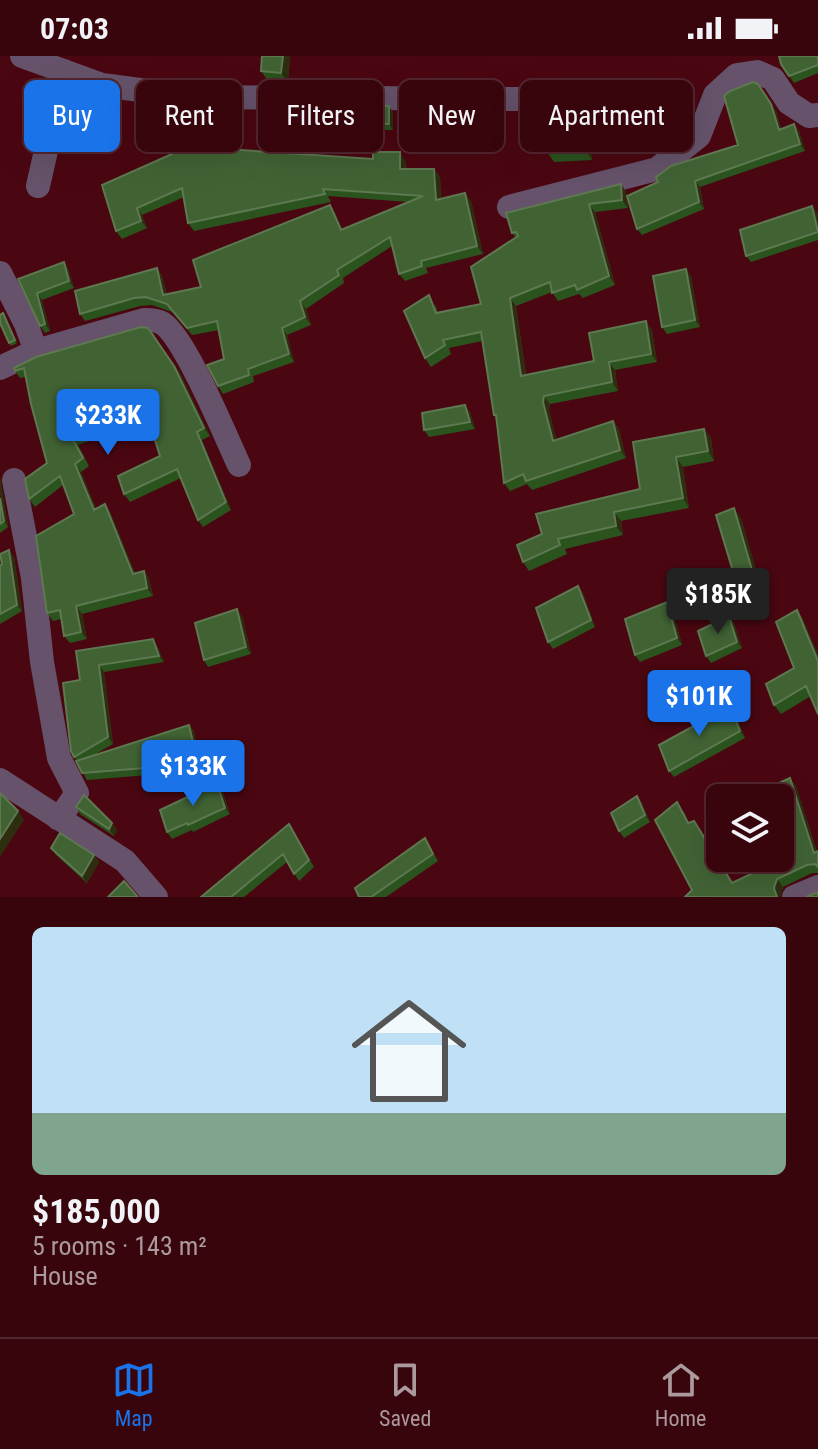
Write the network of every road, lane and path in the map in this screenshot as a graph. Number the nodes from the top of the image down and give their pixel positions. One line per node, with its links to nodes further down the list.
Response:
1 (22, 56): 2 (street)
2 (64, 71): 3 (street); 5 (street)
3 (520, 99)
4 (818, 115): 6 (street)
5 (38, 186)
6 (509, 207)
7 (0, 273): 8 (street)
8 (36, 351): 9 (street); 10 (street)
9 (0, 368)
10 (239, 465)
11 (14, 480): 13 (street)
12 (0, 780): 13 (street)
13 (59, 819): 15 (street)
14 (818, 887): 16 (street)
15 (156, 897)
16 (794, 897)

